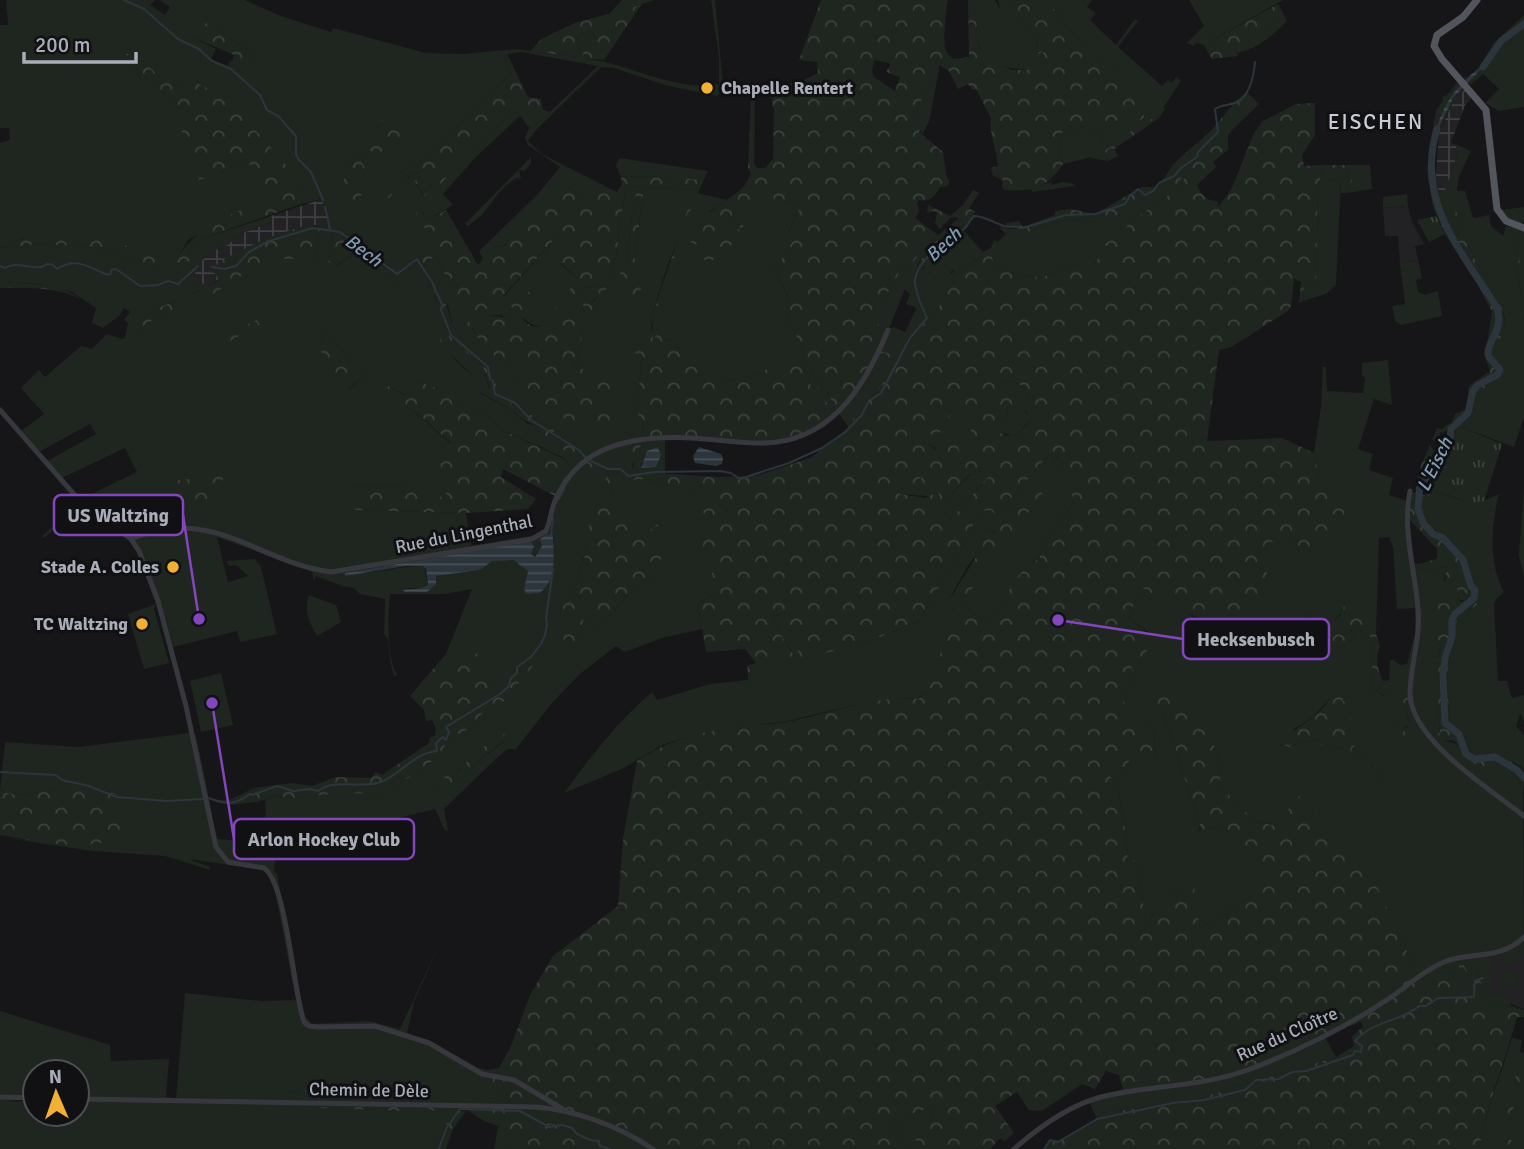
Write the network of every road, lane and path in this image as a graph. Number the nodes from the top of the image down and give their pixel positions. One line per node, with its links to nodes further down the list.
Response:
1 (1477, 0): 2 (main road)
2 (1524, 228)
3 (888, 330): 6 (street, Rue du Lingenthal)
4 (0, 410): 6 (street)
5 (1410, 491): 7 (street)
6 (131, 539): 12 (street)
7 (1524, 816)
8 (1524, 937): 14 (street, Rue du Cloître)
9 (0, 1097): 10 (street)
10 (21, 1098)
11 (91, 1099): 12 (street, Chemin de Dèle)
12 (566, 1111): 13 (street, Chemin de Dèle)
13 (653, 1149)
14 (1014, 1149)

